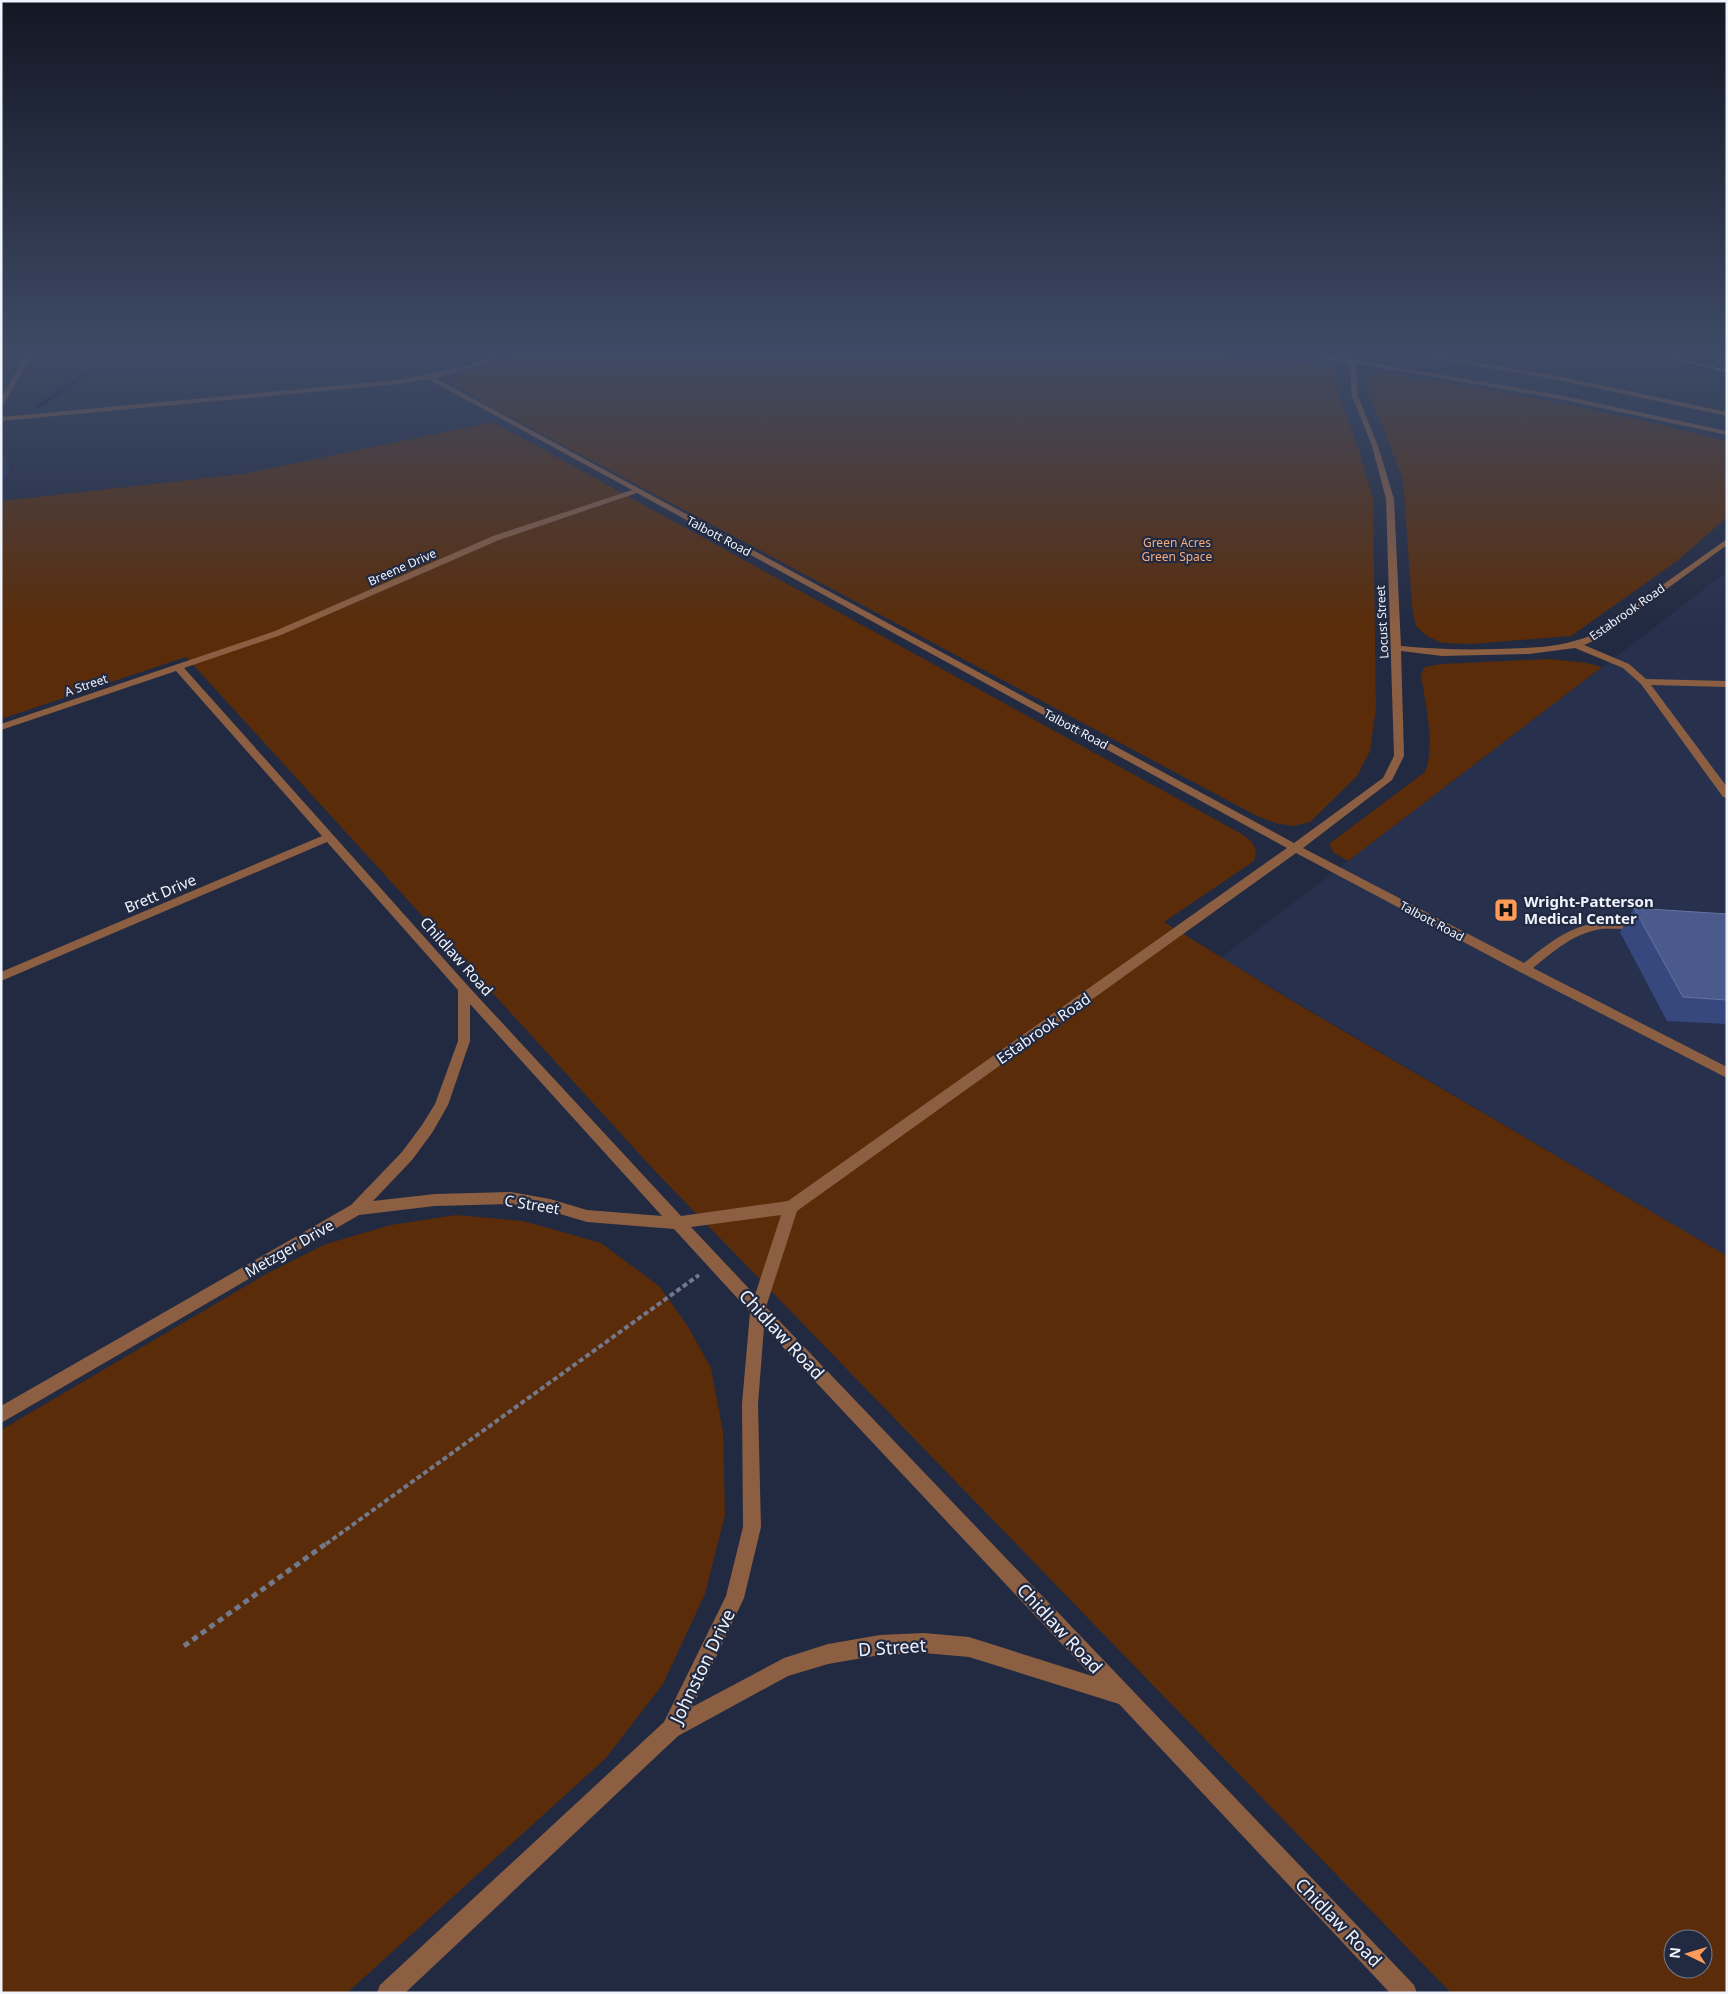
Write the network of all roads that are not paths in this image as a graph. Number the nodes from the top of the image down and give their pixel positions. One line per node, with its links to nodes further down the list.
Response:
1 (551, 444): 3 (street, Talbott Road)
2 (1374, 444): 6 (street, Locust Street)
3 (636, 491): 7 (street, Breene Drive); 13 (street, Talbott Road)
4 (1727, 542): 5 (street, Estabrook Road)
5 (1576, 645): 6 (street, Estabrook Road); 8 (street)
6 (1396, 648): 13 (street, Locust Street)
7 (178, 667): 10 (street, A Street); 12 (street, Childlaw Road)
8 (1644, 682): 9 (street); 11 (street)
9 (1727, 684)
10 (1, 727)
11 (1727, 795)
12 (330, 837): 16 (street, Brett Drive); 17 (street, Childlaw Road)
13 (1295, 848): 15 (street, Talbott Road); 19 (street, Estabrook Road)
14 (1649, 925): 15 (street)
15 (1524, 969): 18 (street, Talbott Road)
16 (1, 977)
17 (464, 989): 20 (street, Metzger Drive); 21 (street, Childlaw Road)
18 (1727, 1073)
19 (791, 1207): 21 (street, Estabrook Road); 23 (street)
20 (356, 1209): 21 (street, C Street); 24 (street, Metzger Drive)
21 (678, 1223): 22 (street, Childlaw Road)
22 (715, 1264): 23 (street, Chidlaw Road)
23 (758, 1309): 25 (street, Chidlaw Road); 26 (street, Johnston Drive)
24 (1, 1415)
25 (1124, 1696): 26 (street, D Street); 28 (street, Chidlaw Road)
26 (671, 1729): 27 (street, Johnston Drive)
27 (388, 1993)
28 (1406, 1993)

